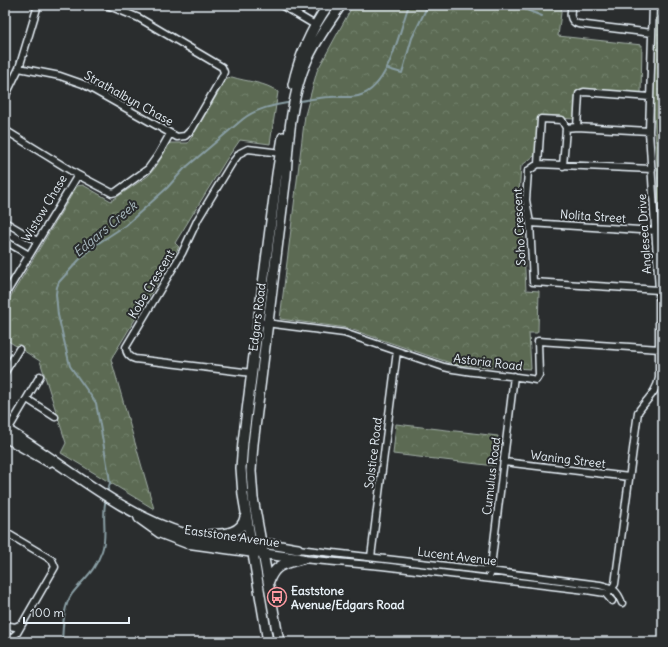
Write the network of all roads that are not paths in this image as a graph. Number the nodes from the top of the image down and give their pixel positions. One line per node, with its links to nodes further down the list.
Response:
1 (38, 5): 11 (street)
2 (106, 5): 20 (street, Strathalbyn Chase)
3 (281, 5): 8 (street)
4 (328, 5): 8 (main road, Edgars Road)
5 (341, 5): 9 (main road, Edgars Road)
6 (572, 5): 10 (street)
7 (653, 5): 10 (street, Anglesea Drive)
8 (315, 25): 9 (main road); 12 (main road, Edgars Road)
9 (324, 30): 12 (main road, Edgars Road)
10 (652, 33): 14 (street, Anglesea Drive)
11 (19, 68): 13 (street); 20 (street, Strathalbyn Chase)
12 (296, 82): 15 (main road, Edgars Road)
13 (5, 96)
14 (650, 97): 16 (street); 19 (street, Anglesea Drive)
15 (289, 121): 21 (main road, Edgars Road); 35 (main road, Edgars Road)
16 (577, 127): 17 (street); 19 (street)
17 (566, 128): 22 (street); 23 (street)
18 (5, 130): 25 (street)
19 (649, 131): 24 (street, Anglesea Drive)
20 (170, 134): 25 (street)
21 (281, 153): 34 (main road, Edgars Road); 40 (street, Kobe Crescent)
22 (538, 164): 23 (street); 27 (street, Soho Crescent)
23 (563, 166): 24 (street)
24 (652, 169): 28 (street, Anglesea Drive)
25 (78, 174): 30 (street, Wistow Chase)
26 (5, 222): 30 (street)
27 (530, 224): 28 (street, Nolita Street); 32 (street, Soho Crescent)
28 (655, 231): 32 (street, Anglesea Drive)
29 (5, 241): 31 (street)
30 (37, 241): 31 (street, Wistow Chase)
31 (29, 255): 33 (street, Wistow Chase)
32 (659, 290): 37 (street, Anglesea Drive)
33 (5, 295)
34 (258, 322): 35 (street, Astoria Road); 40 (main road, Edgars Road)
35 (268, 323): 38 (street, Astoria Road); 53 (main road, Edgars Road)
36 (19, 349): 39 (street)
37 (660, 349): 42 (street, Astoria Road); 47 (street, Anglesea Drive)
38 (397, 351): 42 (street, Astoria Road); 55 (street, Solstice Road)
39 (5, 372)
40 (252, 373): 49 (main road, Edgars Road)
41 (40, 376): 43 (street)
42 (514, 376): 46 (street, Cumulus Road)
43 (27, 399): 44 (street); 45 (street)
44 (55, 417)
45 (6, 432): 48 (main road, Eaststone Avenue)
46 (504, 462): 47 (street, Waning Street); 57 (street, Cumulus Road)
47 (629, 477): 60 (street, Anglesea Drive)
48 (121, 504): 51 (main road, Eaststone Avenue); 52 (main road, Eaststone Avenue)
49 (245, 512): 51 (main road); 52 (main road, Edgars Road)
50 (5, 532): 64 (street)
51 (187, 534): 52 (main road, Eaststone Avenue)
52 (251, 549): 53 (main road, Eaststone Avenue); 67 (main road, Edgars Road)
53 (262, 549): 54 (main road, Eaststone Avenue); 56 (main road, Eaststone Avenue); 59 (main road, Edgars Road)
54 (298, 549): 55 (street, Lucent Avenue)
55 (371, 557): 57 (street, Lucent Avenue)
56 (302, 559): 58 (street, Lucent Avenue); 59 (main road)
57 (490, 571): 58 (street, Cumulus Road); 60 (street, Lucent Avenue)
58 (489, 578): 61 (street, Lucent Avenue)
59 (269, 582): 68 (main road, Edgars Road)
60 (612, 588): 61 (street, Anglesea Drive); 63 (street)
61 (608, 595): 62 (street)
62 (612, 601)
63 (622, 603)
64 (22, 624): 65 (street); 66 (street)
65 (5, 625)
66 (5, 641)
67 (268, 642)
68 (279, 642)

